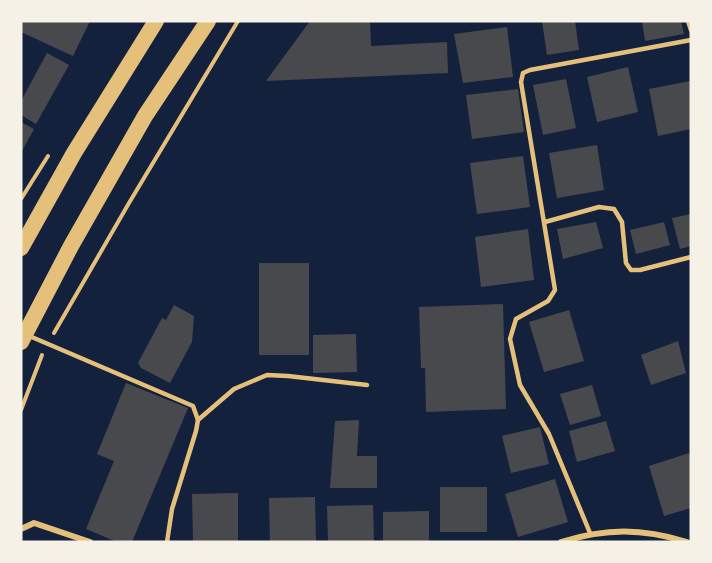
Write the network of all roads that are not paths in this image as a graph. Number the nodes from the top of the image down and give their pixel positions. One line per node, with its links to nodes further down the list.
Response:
1 (156, 21): 7 (highway)
2 (208, 21): 9 (highway)
3 (688, 21): 4 (lane)
4 (691, 30)
5 (691, 40): 6 (lane)
6 (545, 222): 8 (lane); 13 (lane)
7 (21, 248)
8 (691, 257)
9 (23, 338): 11 (lane)
10 (367, 385): 11 (lane)
11 (198, 420): 15 (lane)
12 (21, 529): 14 (street)
13 (590, 533): 16 (street); 17 (street)
14 (90, 542)
15 (167, 542)
16 (561, 542)
17 (687, 542)

